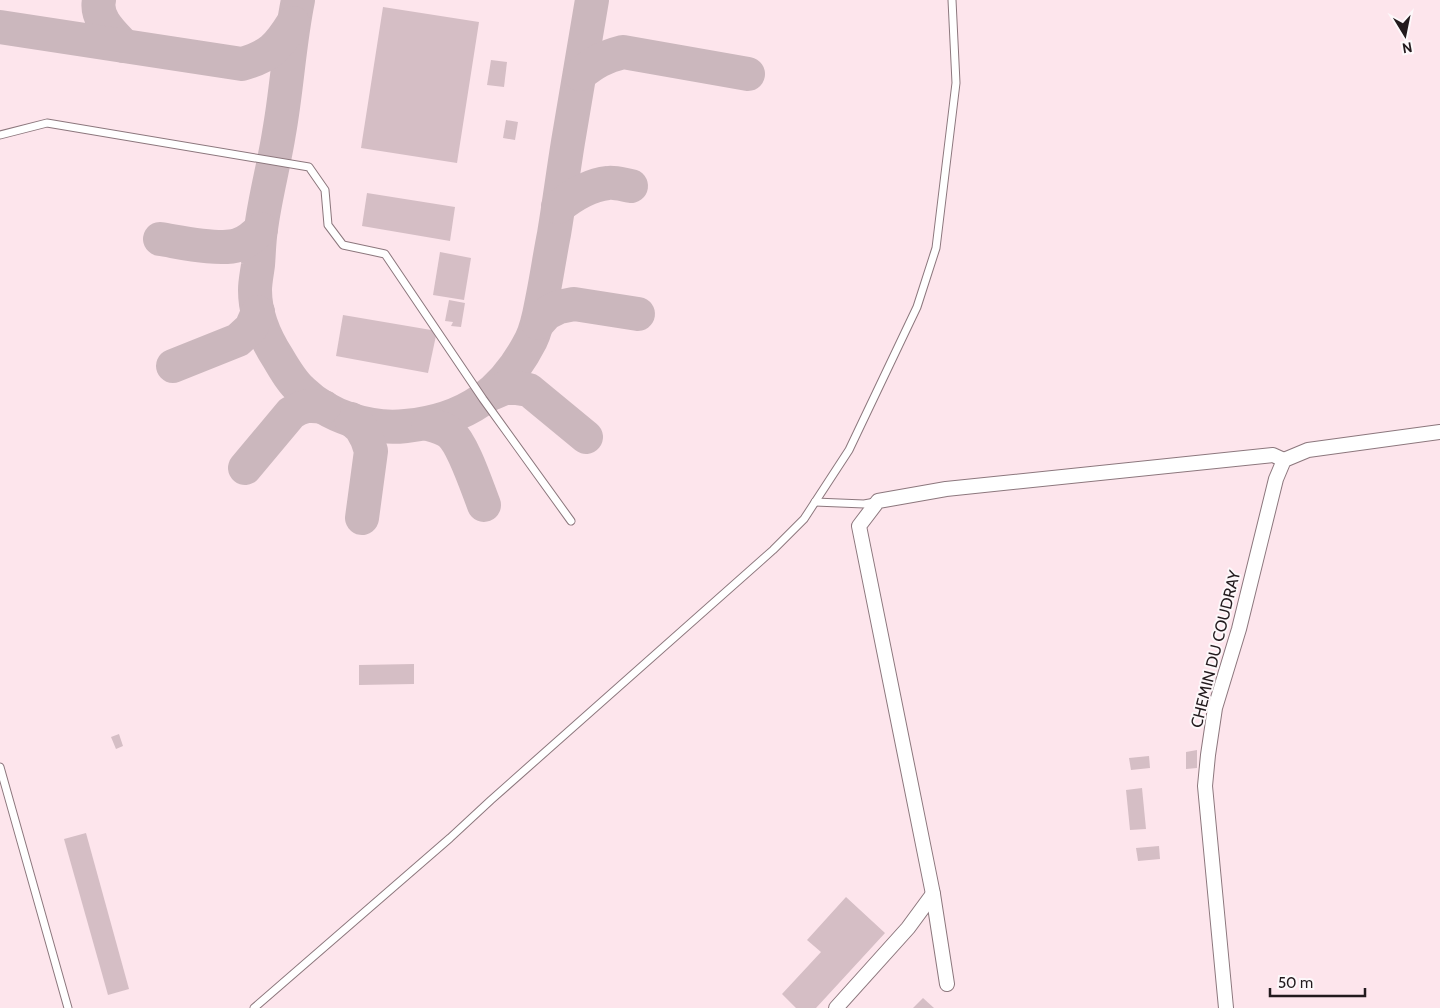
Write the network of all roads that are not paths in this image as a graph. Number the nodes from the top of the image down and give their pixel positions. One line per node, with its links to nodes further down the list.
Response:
1 (952, 0): 6 (lane)
2 (0, 135): 7 (lane)
3 (1440, 432): 4 (street)
4 (1284, 460): 5 (street); 14 (street, CHEMIN DU COUDRAY)
5 (878, 501): 6 (lane); 9 (street)
6 (816, 502): 12 (lane)
7 (571, 521)
8 (0, 767): 11 (lane)
9 (933, 894): 10 (street); 13 (street)
10 (947, 984)
11 (68, 1008)
12 (254, 1008)
13 (836, 1008)
14 (1226, 1008)

